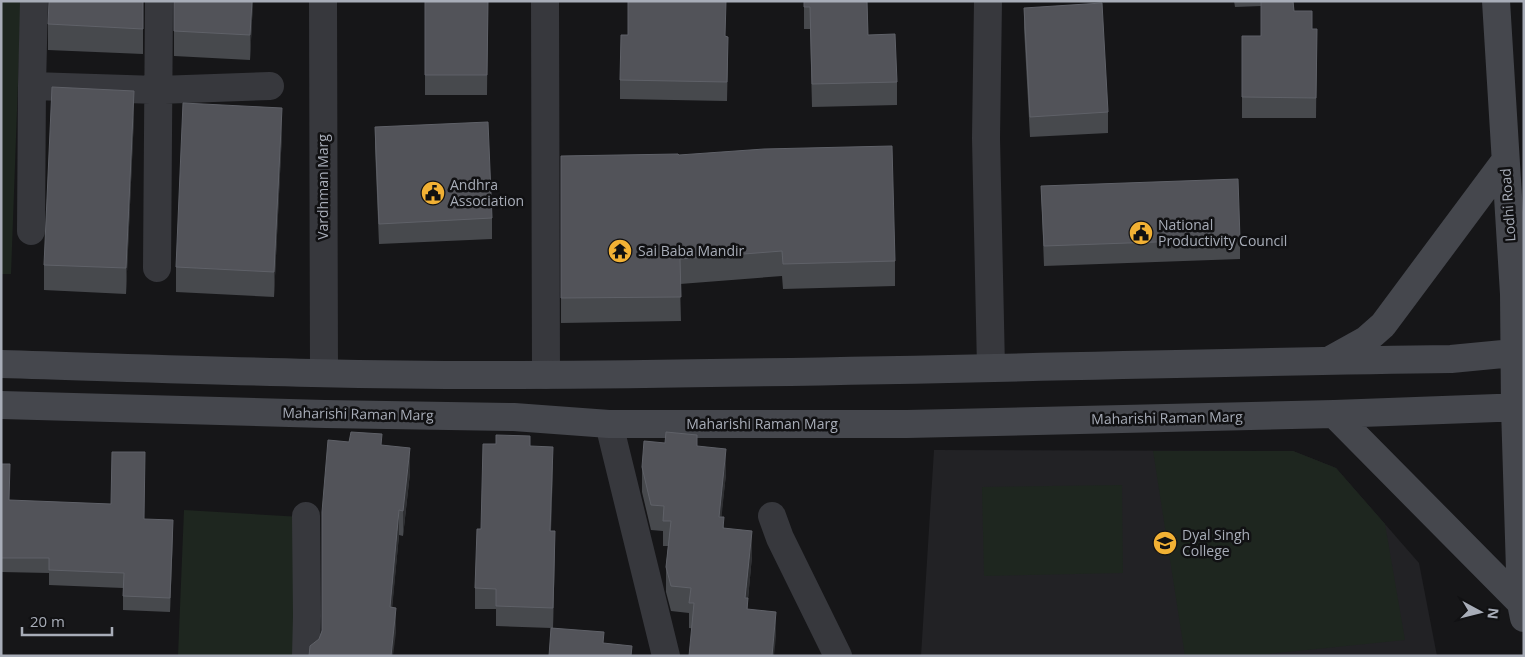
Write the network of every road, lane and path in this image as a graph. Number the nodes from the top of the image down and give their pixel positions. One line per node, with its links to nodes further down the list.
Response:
1 (34, 1): 7 (street)
2 (159, 1): 9 (street)
3 (323, 1): 17 (street, Vardhman Marg)
4 (544, 1): 18 (street)
5 (988, 1): 16 (street)
6 (1496, 1): 10 (main road, Lodhi Road)
7 (32, 86): 9 (street); 11 (street)
8 (270, 86): 9 (street)
9 (158, 90): 12 (street)
10 (1505, 161): 13 (main road, Lodhi Road); 14 (main road)
11 (31, 231)
12 (157, 268)
13 (1519, 353): 14 (main road); 20 (main road, Lodhi Road)
14 (1329, 361): 16 (main road)
15 (1, 364): 17 (main road)
16 (991, 368): 18 (main road)
17 (324, 373): 18 (main road)
18 (546, 375)
19 (1, 405): 22 (main road, Maharishi Raman Marg)
20 (1519, 408): 21 (main road, Maharishi Raman Marg); 25 (main road, Lodhi Road)
21 (1334, 414): 22 (main road, Maharishi Raman Marg); 25 (main road)
22 (610, 424): 27 (street)
23 (306, 516): 26 (street)
24 (772, 516): 28 (street)
25 (1522, 610)
26 (306, 656)
27 (666, 656)
28 (838, 656)

